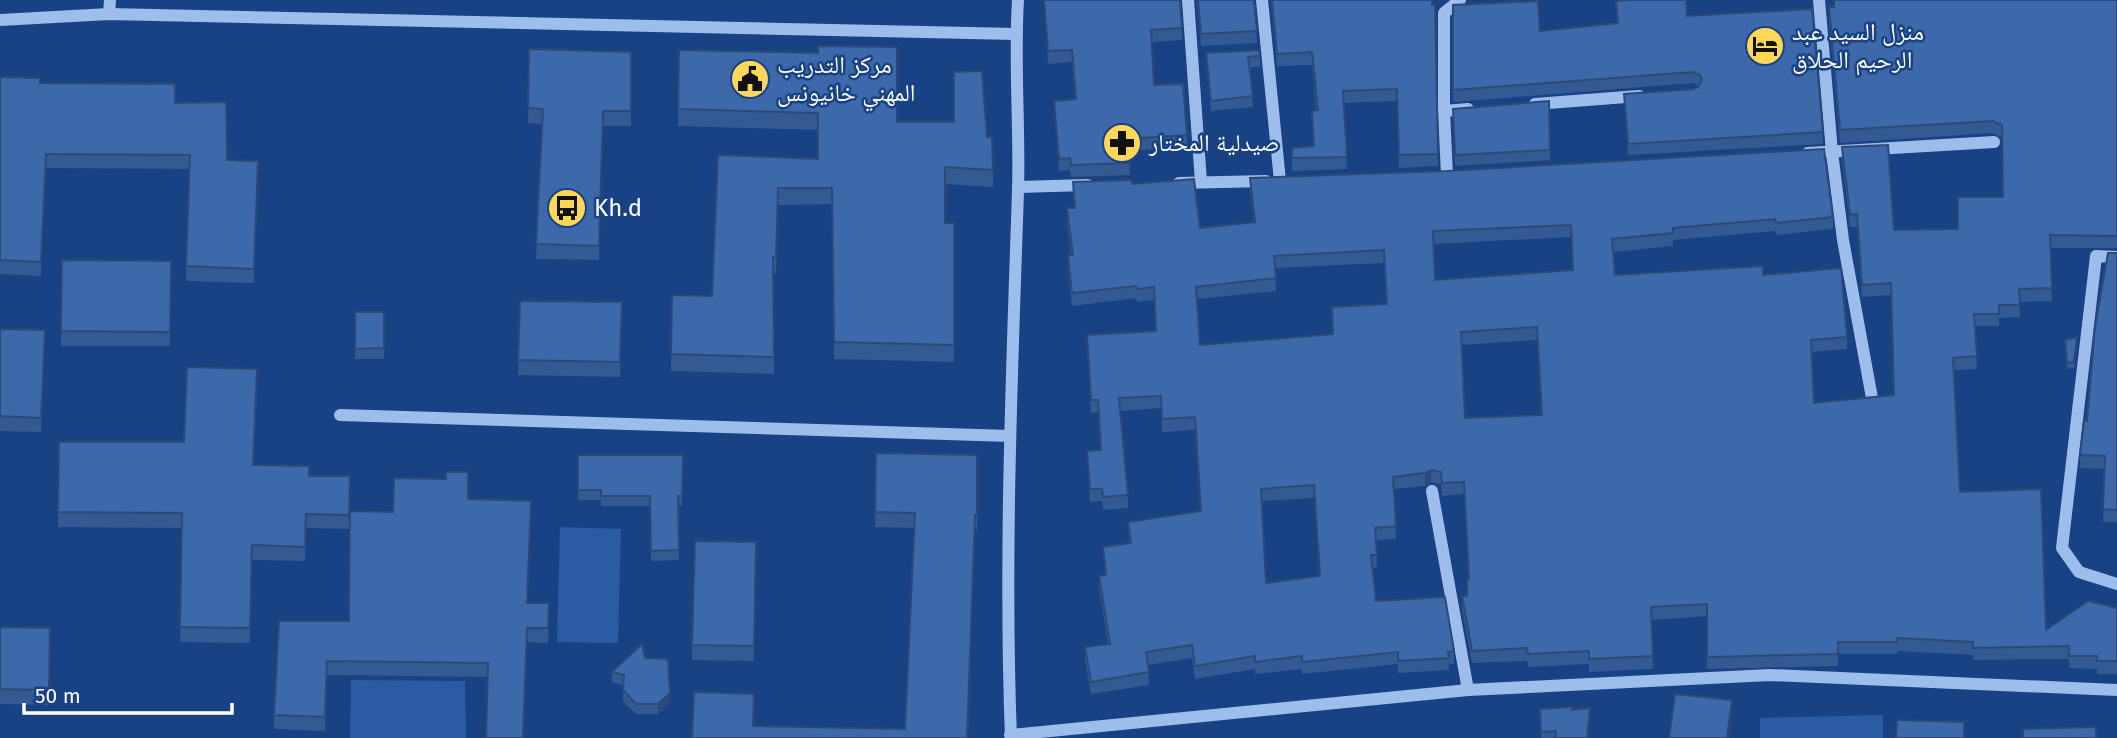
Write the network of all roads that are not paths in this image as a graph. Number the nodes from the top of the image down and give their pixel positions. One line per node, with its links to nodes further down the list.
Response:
1 (110, 0): 7 (street)
2 (1018, 0): 9 (street)
3 (1188, 0): 20 (street)
4 (1262, 0): 19 (street)
5 (1460, 0): 13 (street)
6 (1819, 0): 15 (street)
7 (109, 14): 8 (street); 9 (street)
8 (0, 20)
9 (1016, 34): 23 (street)
10 (1652, 95): 11 (street)
11 (1527, 104)
12 (1485, 108): 13 (street)
13 (1444, 111): 17 (street)
14 (1994, 142): 15 (street)
15 (1832, 152): 16 (street); 25 (street)
16 (1792, 154)
17 (1433, 175)
18 (1293, 180): 19 (street)
19 (1280, 181): 20 (street)
20 (1201, 182): 21 (street)
21 (1162, 183)
22 (1097, 185): 23 (street)
23 (1018, 187): 27 (street)
24 (2117, 257): 29 (street)
25 (1872, 398)
26 (340, 415): 27 (street)
27 (1010, 436): 32 (street)
28 (1432, 491): 30 (street)
29 (2117, 584)
30 (1468, 690): 31 (street); 32 (street)
31 (2117, 690)
32 (1011, 736)

